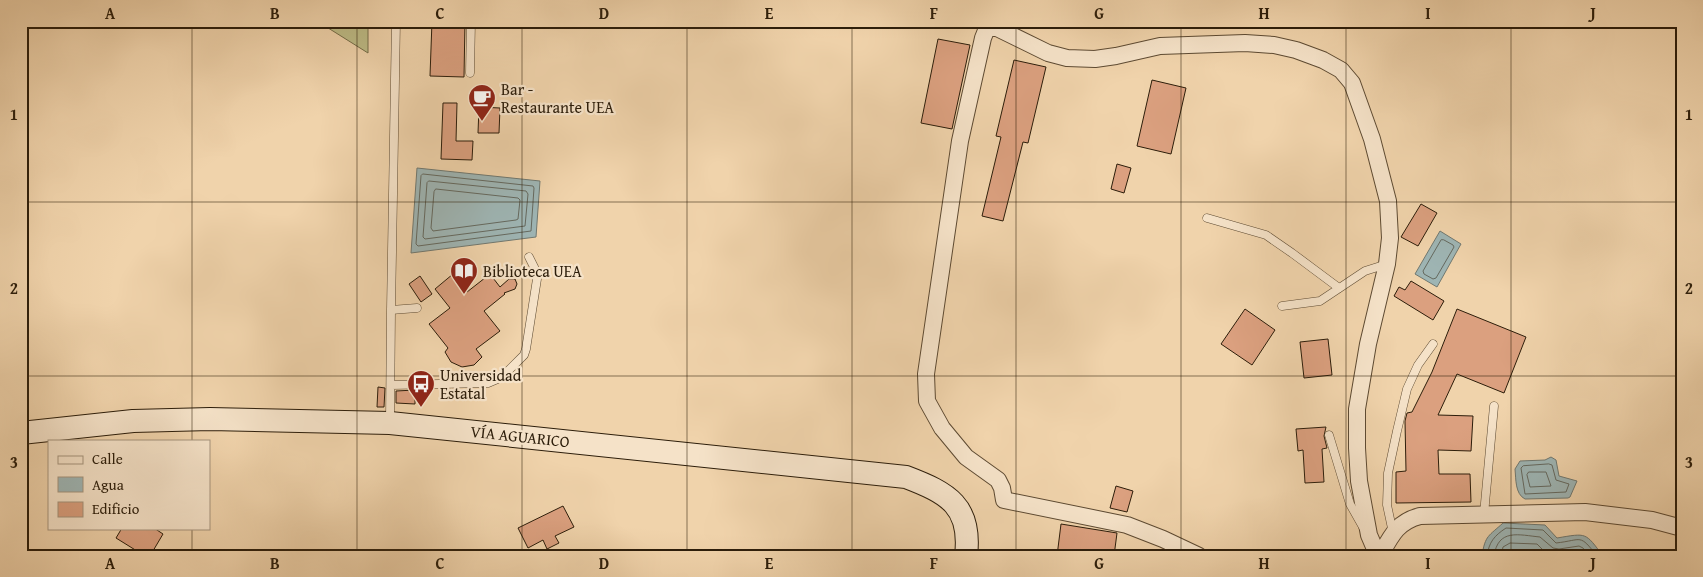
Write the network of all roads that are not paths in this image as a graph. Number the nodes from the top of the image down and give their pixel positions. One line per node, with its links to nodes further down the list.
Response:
1 (396, 21): 11 (lane)
2 (471, 21): 4 (lane)
3 (986, 24): 7 (street); 23 (street)
4 (470, 73)
5 (1207, 218): 8 (lane)
6 (529, 257): 13 (lane)
7 (1387, 264): 8 (lane); 21 (street)
8 (1340, 288): 9 (lane)
9 (1282, 306)
10 (417, 308): 11 (lane)
11 (390, 310): 13 (lane)
12 (1433, 344): 20 (lane)
13 (391, 385): 15 (lane)
14 (1494, 406): 18 (lane)
15 (390, 423): 16 (street, VÍA AGUARICO); 22 (street, VÍA AGUARICO)
16 (21, 433)
17 (1329, 435): 21 (lane)
18 (1484, 514): 19 (street); 20 (street)
19 (1682, 528)
20 (1393, 533): 24 (street)
21 (1369, 535): 24 (street)
22 (966, 556)
23 (1199, 556)
24 (1379, 556)

